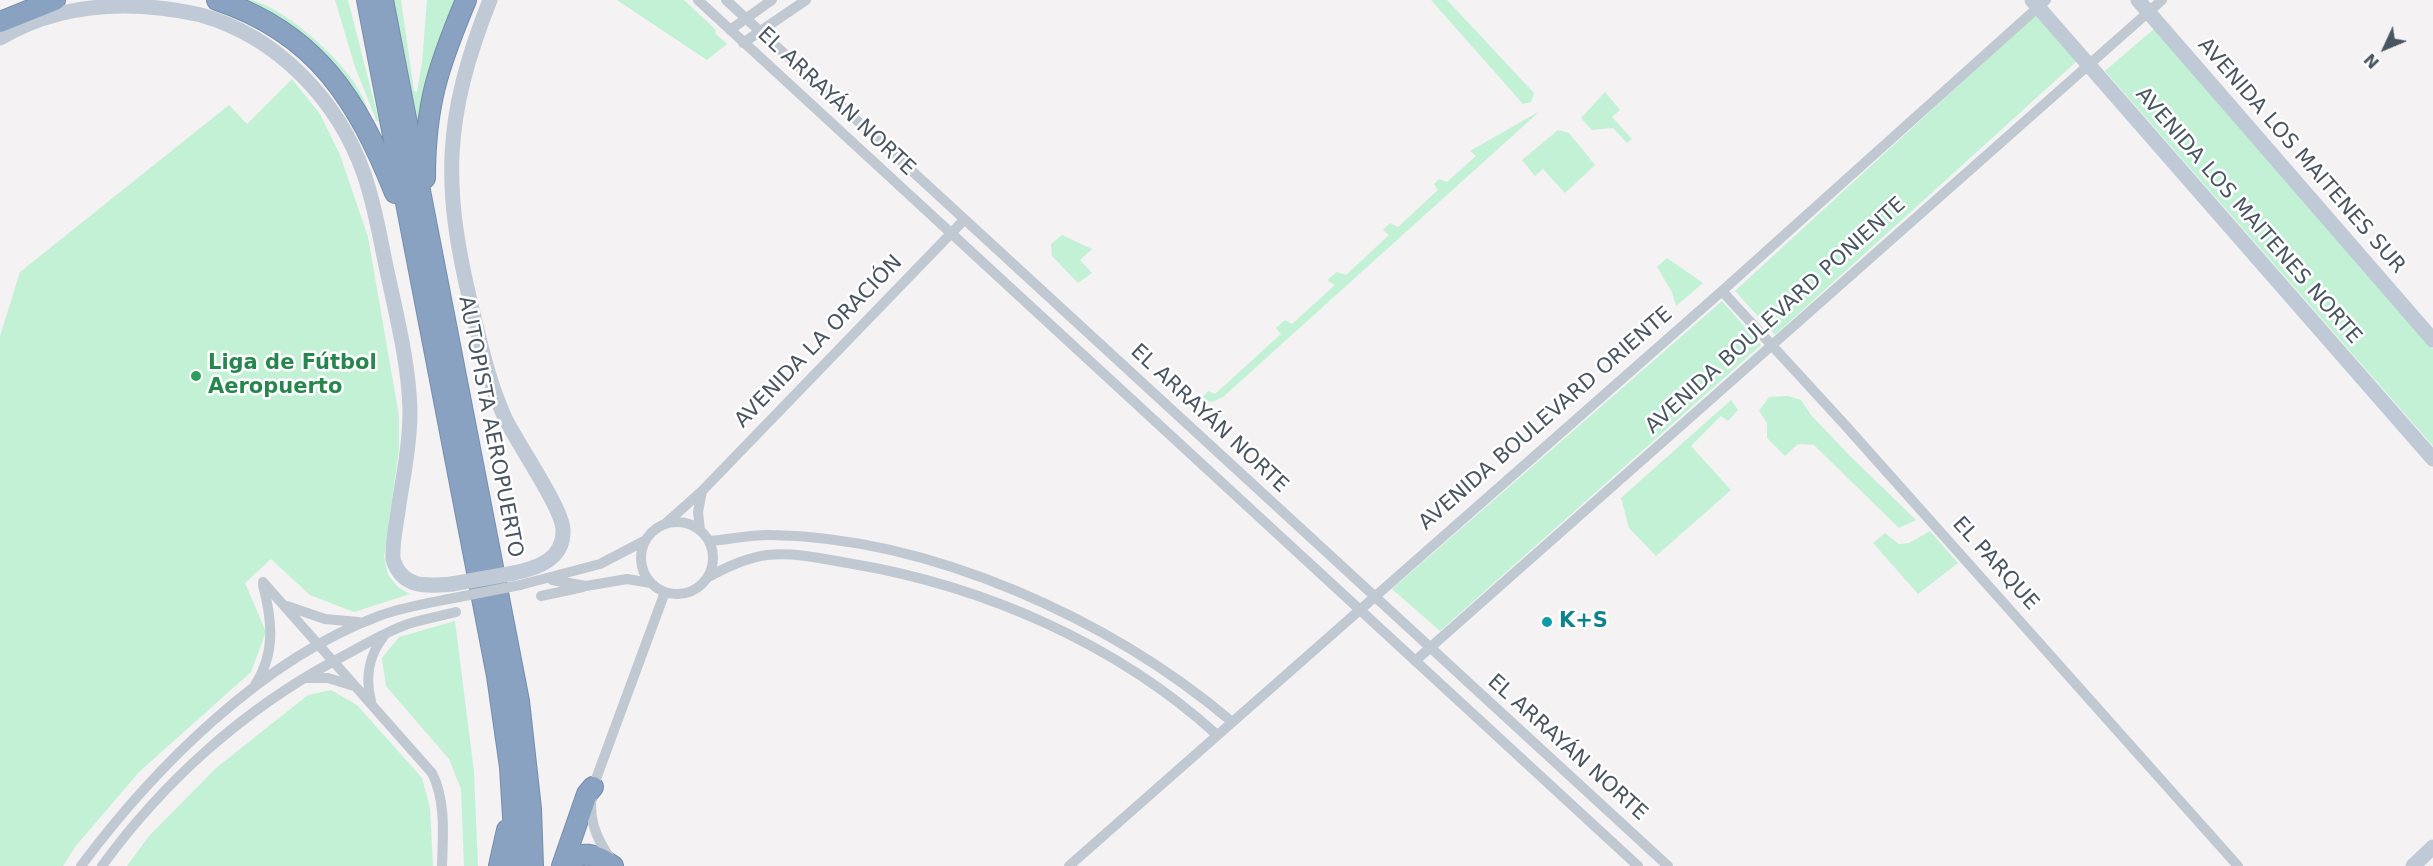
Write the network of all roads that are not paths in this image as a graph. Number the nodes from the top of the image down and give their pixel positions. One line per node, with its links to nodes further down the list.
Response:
1 (20, 0): 16 (highway)
2 (55, 0): 18 (highway)
3 (217, 0): 25 (highway)
4 (367, 0): 25 (highway, AUTOPISTA AEROPUERTO)
5 (383, 0): 25 (highway, AUTOPISTA AEROPUERTO)
6 (466, 0): 25 (highway)
7 (490, 0): 37 (street)
8 (698, 0): 19 (street, EL ARRAYÁN NORTE)
9 (726, 0): 17 (street, EL ARRAYÁN NORTE)
10 (772, 0): 17 (street)
11 (806, 0): 20 (street)
12 (2138, 0): 15 (street, AVENIDA LOS MAITENES SUR)
13 (2162, 0): 15 (street, AVENIDA BOULEVARD PONIENTE)
14 (2039, 2): 23 (street, AVENIDA LOS MAITENES NORTE); 27 (street, AVENIDA BOULEVARD ORIENTE)
15 (2149, 12): 23 (street, AVENIDA BOULEVARD PONIENTE); 28 (street, AVENIDA LOS MAITENES SUR)
16 (0, 14)
17 (746, 18): 19 (street); 20 (street, EL ARRAYÁN NORTE)
18 (0, 22)
19 (730, 30): 22 (street, EL ARRAYÁN NORTE)
20 (760, 32): 22 (street); 24 (street, EL ARRAYÁN NORTE)
21 (0, 38): 41 (street)
22 (743, 43): 26 (street, EL ARRAYÁN NORTE)
23 (2088, 64): 29 (street, AVENIDA BOULEVARD PONIENTE); 30 (street, AVENIDA LOS MAITENES NORTE)
24 (964, 220): 26 (street, AVENIDA LA ORACIÓN); 44 (street, EL ARRAYÁN NORTE)
25 (418, 226): 61 (highway, AUTOPISTA AEROPUERTO); 68 (highway, AUTOPISTA AEROPUERTO)
26 (951, 233): 31 (street, AVENIDA LA ORACIÓN); 46 (street, EL ARRAYÁN NORTE)
27 (1722, 291): 29 (street, EL PARQUE); 44 (street, AVENIDA BOULEVARD ORIENTE)
28 (2433, 340)
29 (1773, 345): 51 (street, AVENIDA BOULEVARD PONIENTE); 74 (street, EL PARQUE)
30 (2433, 459)
31 (702, 491): 32 (street, AVENIDA LA ORACIÓN); 33 (street)
32 (665, 524): 33 (street); 34 (street)
33 (700, 530): 35 (street)
34 (646, 540): 38 (street); 39 (street)
35 (709, 541): 36 (street); 58 (street)
36 (707, 578): 42 (street); 59 (street)
37 (517, 579): 38 (street); 41 (street, bridge)
38 (537, 581): 40 (street)
39 (651, 583): 40 (street); 42 (street)
40 (586, 586): 43 (street)
41 (453, 591): 48 (street)
42 (665, 592): 60 (street)
43 (541, 596)
44 (1374, 597): 46 (street, AVENIDA BOULEVARD ORIENTE); 51 (street, EL ARRAYÁN NORTE)
45 (284, 604): 48 (street); 50 (street); 56 (street)
46 (1360, 609): 53 (street, EL ARRAYÁN NORTE); 58 (street, AVENIDA BOULEVARD ORIENTE)
47 (456, 612): 49 (street)
48 (364, 622): 50 (street)
49 (386, 634): 52 (street); 57 (street)
50 (319, 644): 52 (street); 56 (street)
51 (1429, 649): 53 (street, AVENIDA BOULEVARD PONIENTE); 73 (street, EL ARRAYÁN NORTE)
52 (334, 661): 54 (street); 55 (street)
53 (1415, 661): 72 (street, EL ARRAYÁN NORTE)
54 (302, 677): 55 (street); 64 (street)
55 (356, 686): 57 (street)
56 (251, 690): 63 (street)
57 (371, 703): 65 (street)
58 (1231, 721): 59 (street, AVENIDA BOULEVARD ORIENTE)
59 (1216, 735): 71 (street, AVENIDA BOULEVARD ORIENTE)
60 (593, 787): 69 (highway); 70 (street)
61 (513, 801): 66 (highway); 67 (highway, AUTOPISTA AEROPUERTO)
62 (2433, 848): 75 (street)
63 (81, 866)
64 (102, 866)
65 (442, 866)
66 (499, 866)
67 (516, 866)
68 (533, 866)
69 (563, 866): 70 (highway)
70 (614, 866)
71 (1070, 866)
72 (1638, 866)
73 (1668, 866)
74 (2238, 866)
75 (2413, 866)

